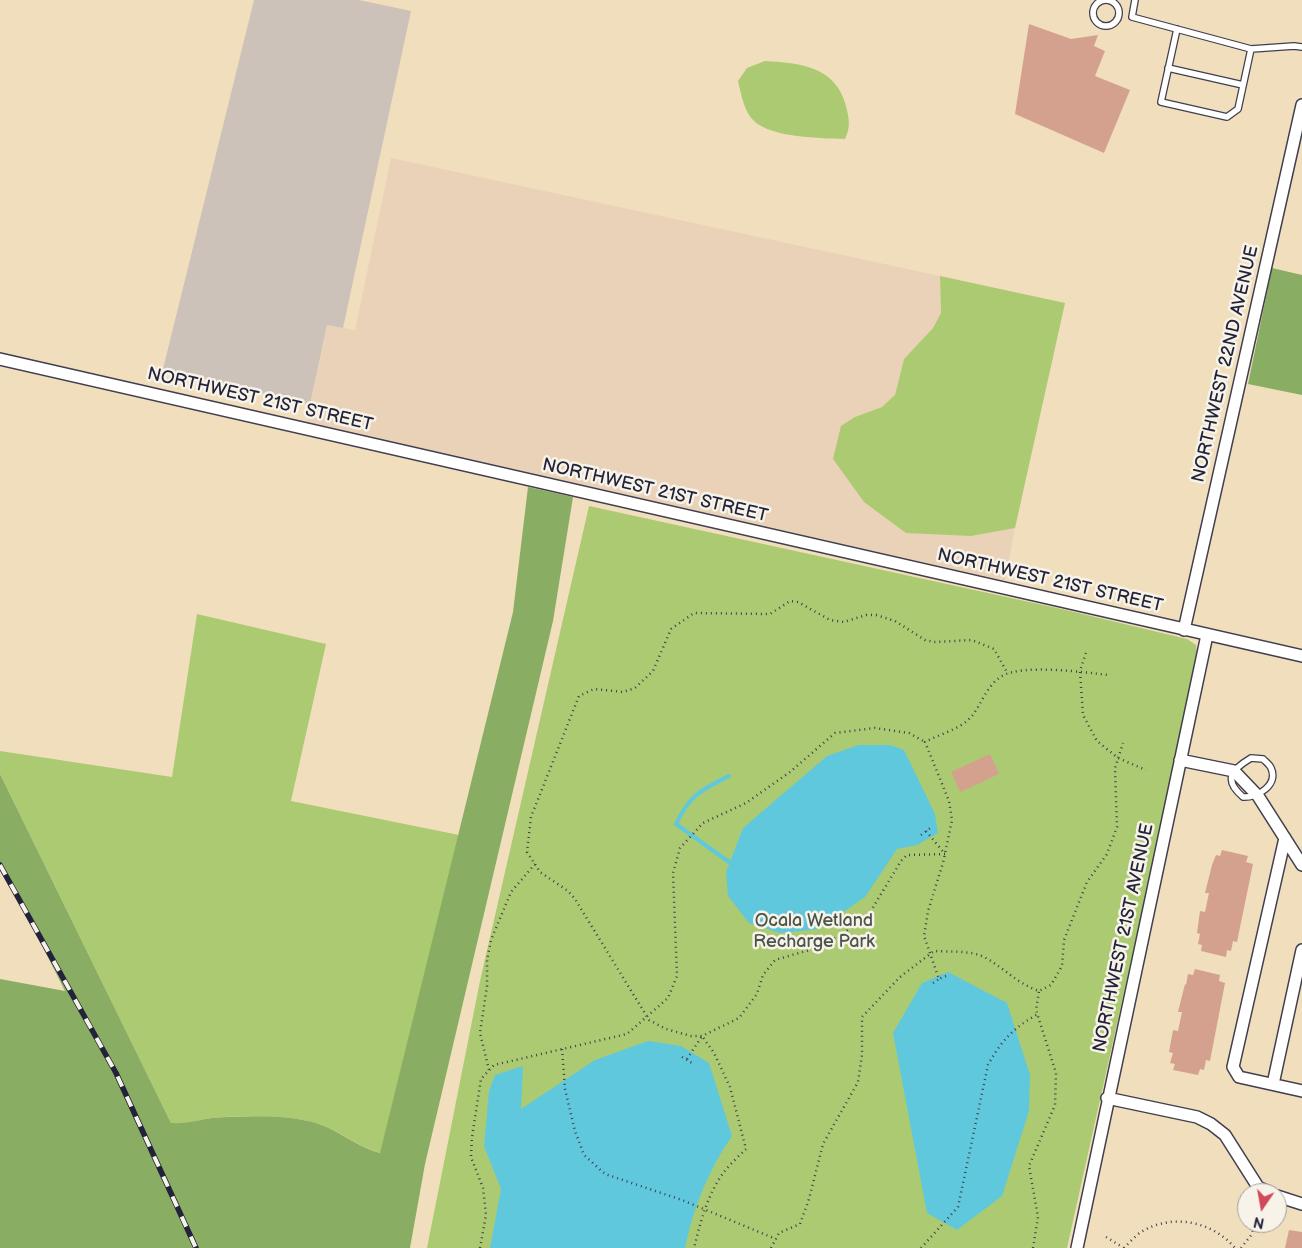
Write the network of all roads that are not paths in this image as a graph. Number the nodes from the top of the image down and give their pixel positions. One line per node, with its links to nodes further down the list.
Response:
1 (1135, 0): 4 (lane)
2 (1096, 2): 3 (lane); 3 (lane)
3 (1119, 12): 4 (lane)
4 (1132, 17): 5 (lane)
5 (1177, 29): 6 (lane); 8 (lane)
6 (1251, 48): 7 (lane); 9 (lane)
7 (1302, 48)
8 (1168, 68): 9 (lane); 9 (lane)
9 (1243, 85)
10 (1302, 105): 12 (street, NORTHWEST 22ND AVENUE)
11 (0, 359): 12 (street, NORTHWEST 21ST STREET)
12 (1184, 630): 13 (street, NORTHWEST 21ST STREET)
13 (1207, 635): 14 (street, NORTHWEST 21ST STREET); 15 (street, NORTHWEST 21ST AVENUE)
14 (1302, 656)
15 (1180, 760): 16 (street); 23 (street, NORTHWEST 21ST AVENUE)
16 (1234, 771): 17 (street); 17 (lane)
17 (1258, 796): 18 (street)
18 (1285, 838): 19 (street); 21 (street)
19 (1302, 865)
20 (1302, 950): 21 (street)
21 (1273, 1084): 22 (street)
22 (1302, 1091)
23 (1107, 1098): 24 (street); 27 (street, NORTHWEST 21ST AVENUE)
24 (1255, 1183)
25 (1287, 1199): 26 (street)
26 (1302, 1204)
27 (1076, 1248)

